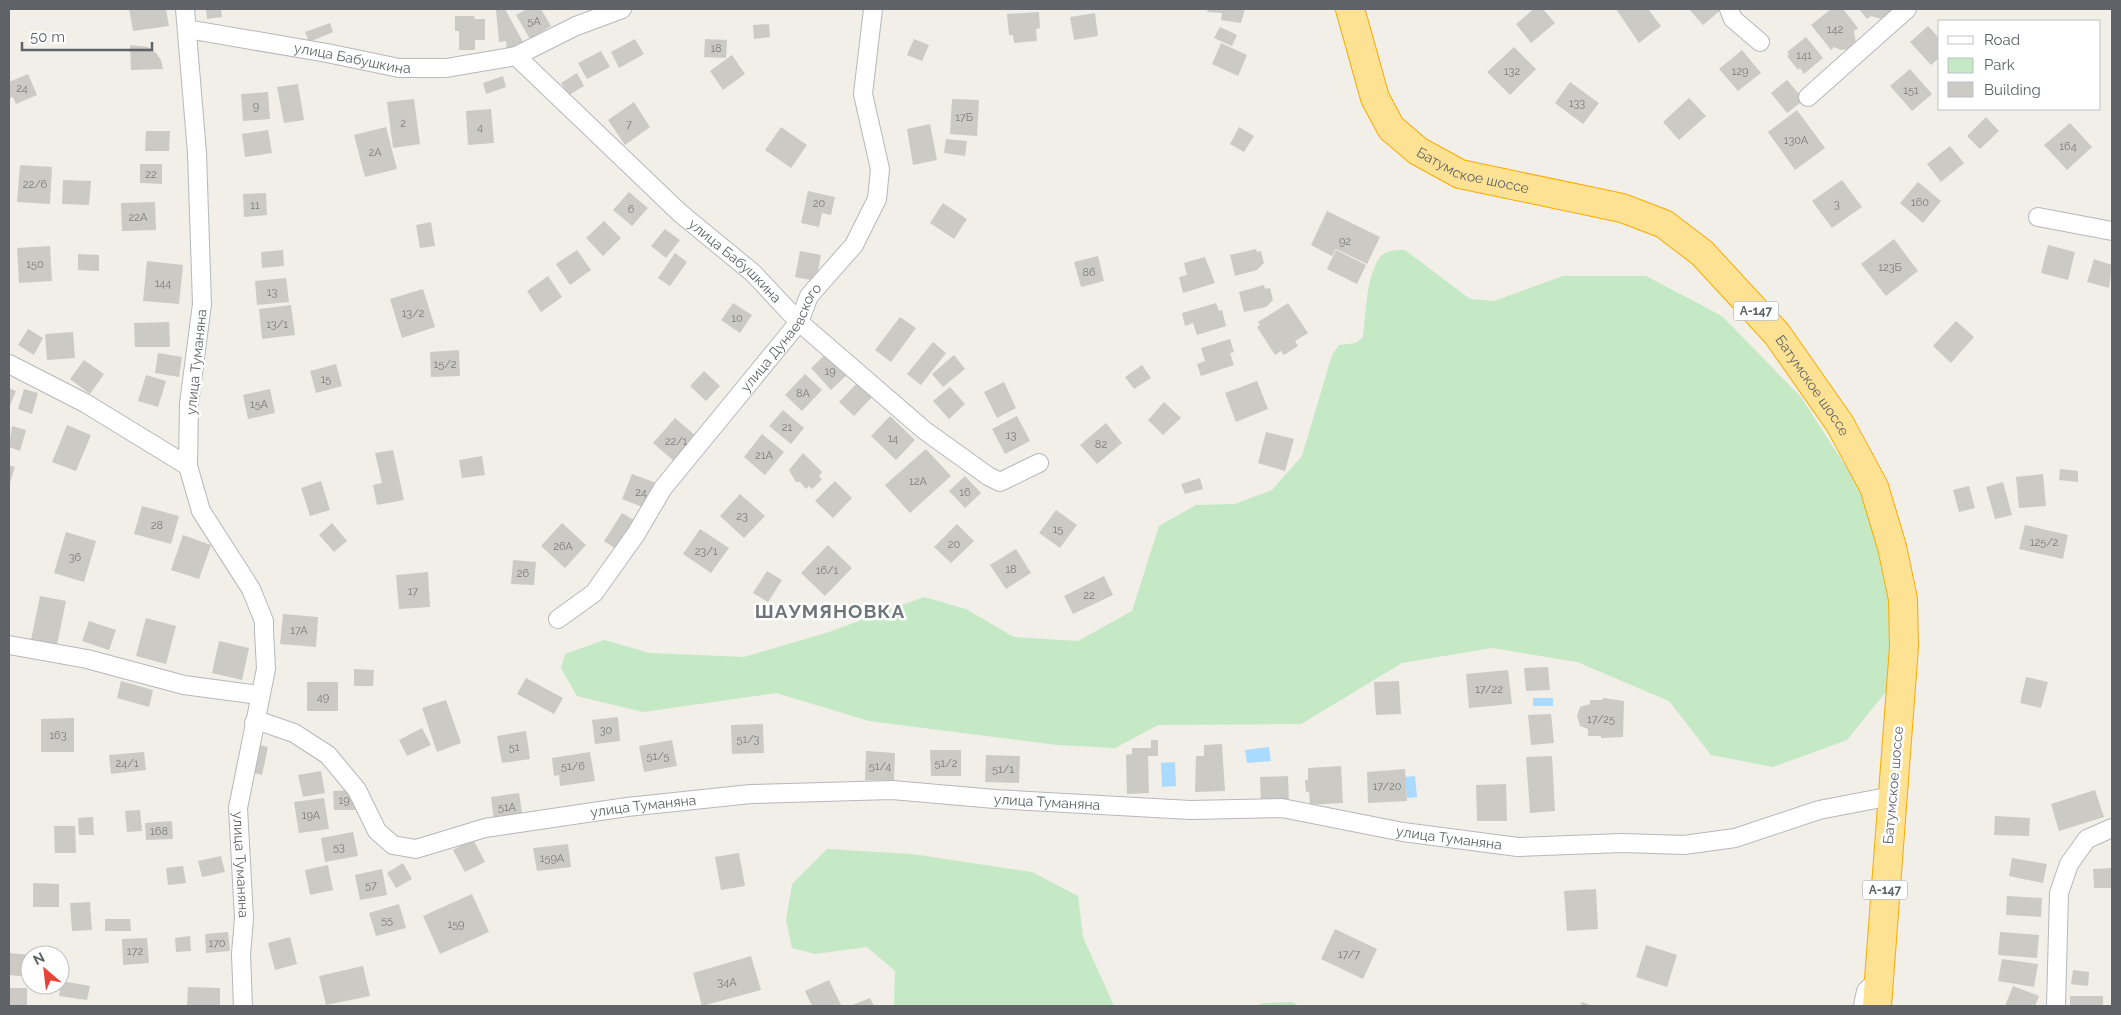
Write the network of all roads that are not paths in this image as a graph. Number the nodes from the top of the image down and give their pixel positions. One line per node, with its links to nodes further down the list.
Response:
1 (185, 9): 7 (street, улица Туманяна)
2 (622, 9): 9 (street, улица Бабушкина)
3 (873, 9): 13 (street, улица Дунаевского)
4 (1350, 9): 21 (highway, Батумское шоссе / А-147)
5 (1729, 9): 8 (street)
6 (1907, 9): 10 (street)
7 (187, 29): 9 (street, улица Бабушкина); 16 (street, улица Туманяна)
8 (1760, 42)
9 (516, 56): 13 (street, улица Бабушкина)
10 (1808, 97)
11 (2038, 217): 12 (street)
12 (2112, 232)
13 (799, 322): 15 (street, улица Бабушкина); 17 (street, улица Дунаевского)
14 (9, 364): 16 (street)
15 (1039, 463)
16 (188, 466): 19 (street, улица Туманяна)
17 (558, 619)
18 (9, 645): 19 (street)
19 (259, 695): 20 (street, улица Туманяна)
20 (254, 723): 21 (street, улица Туманяна); 24 (street, улица Туманяна)
21 (1892, 796): 23 (highway, Батумское шоссе / А-147)
22 (2112, 828): 25 (street)
23 (1872, 999)
24 (242, 1006)
25 (2056, 1006)

